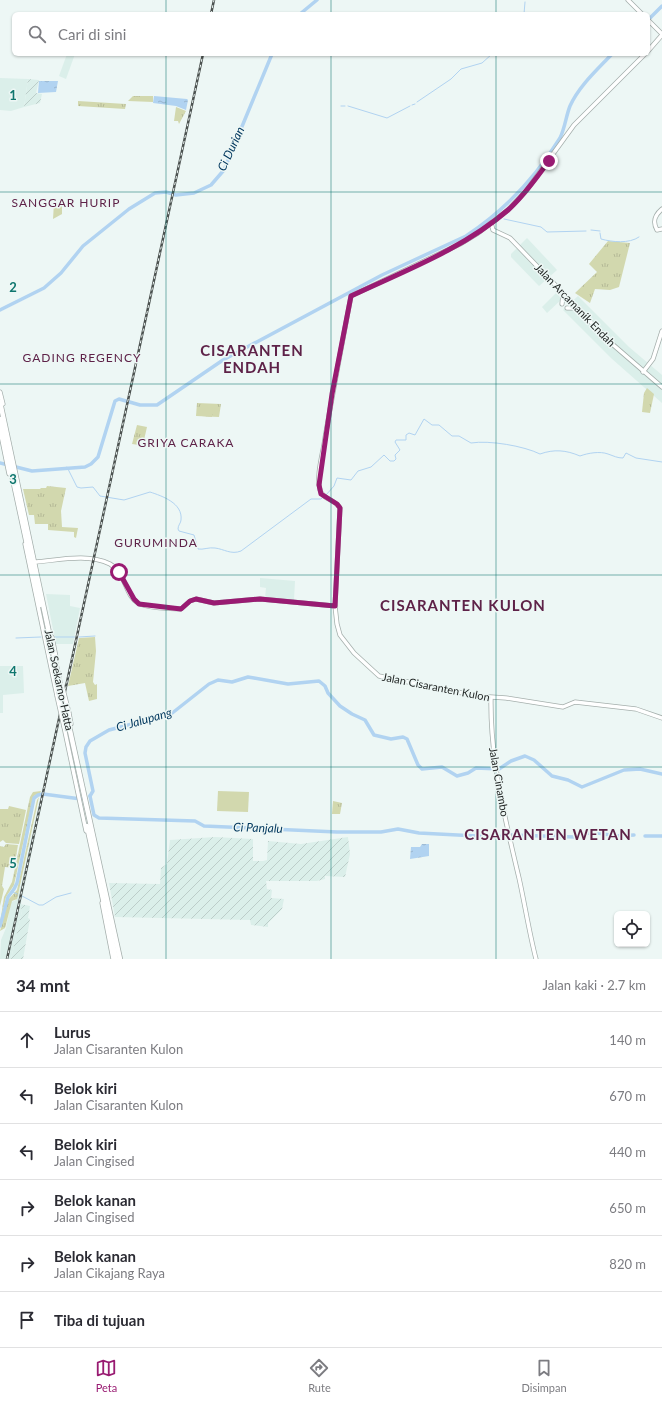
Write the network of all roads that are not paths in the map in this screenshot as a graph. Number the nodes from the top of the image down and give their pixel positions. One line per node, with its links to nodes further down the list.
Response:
1 (628, 0): 2 (main road)
2 (640, 12)
3 (650, 22): 4 (main road)
4 (662, 35): 5 (main road)
5 (650, 49)
6 (643, 56): 8 (main road)
7 (662, 209): 9 (main road)
8 (491, 223): 10 (main road, Jalan Arcamanik Endah); 28 (main road, Jalan Cisaranten Kulon)
9 (662, 229)
10 (563, 294): 11 (main road); 13 (main road, Jalan Arcamanik Endah)
11 (562, 304)
12 (567, 308): 13 (main road)
13 (577, 308): 15 (main road, Jalan Arcamanik Endah)
14 (662, 332): 15 (main road)
15 (643, 372): 16 (main road, Jalan Arcamanik Endah)
16 (662, 388)
17 (0, 392): 19 (main road, Jalan Soekarno-Hatta)
18 (0, 402): 19 (highway, Jalan Soekarno-Hatta)
19 (2, 415): 21 (highway, Jalan Soekarno-Hatta)
20 (0, 430): 21 (main road, Jalan Soekarno-Hatta)
21 (12, 466): 22 (highway); 23 (highway, Jalan Soekarno-Hatta); 24 (main road); 30 (highway, Jalan Soekarno-Hatta)
22 (18, 477): 25 (main road)
23 (19, 506): 24 (highway); 27 (highway, Jalan Soekarno-Hatta)
24 (18, 514): 26 (main road, Jalan Soekarno-Hatta)
25 (36, 562): 28 (main road); 29 (main road)
26 (34, 586): 27 (highway); 34 (main road, Jalan Soekarno-Hatta, bridge)
27 (37, 593): 31 (highway, Jalan Soekarno-Hatta)
28 (335, 606): 32 (main road, Jalan Cisaranten Kulon)
29 (57, 660): 30 (highway); 31 (main road)
30 (56, 666): 31 (highway, Jalan Soekarno-Hatta)
31 (61, 688): 34 (highway, Jalan Soekarno-Hatta, bridge); 35 (highway, Jalan Soekarno-Hatta, bridge)
32 (491, 698): 33 (main road, Jalan Cisaranten Kulon); 40 (main road, Jalan Cinambo)
33 (662, 718)
34 (65, 725): 35 (highway, Jalan Soekarno-Hatta)
35 (82, 794): 36 (highway, Jalan Soekarno-Hatta)
36 (83, 802): 37 (highway, Jalan Soekarno-Hatta); 37 (main road, Jalan Soekarno-Hatta); 38 (highway, Jalan Soekarno-Hatta)
37 (99, 859): 38 (highway, Jalan Soekarno-Hatta)
38 (107, 909): 39 (main road); 39 (main road); 39 (highway, Jalan Soekarno-Hatta)
39 (117, 956)
40 (536, 959)

